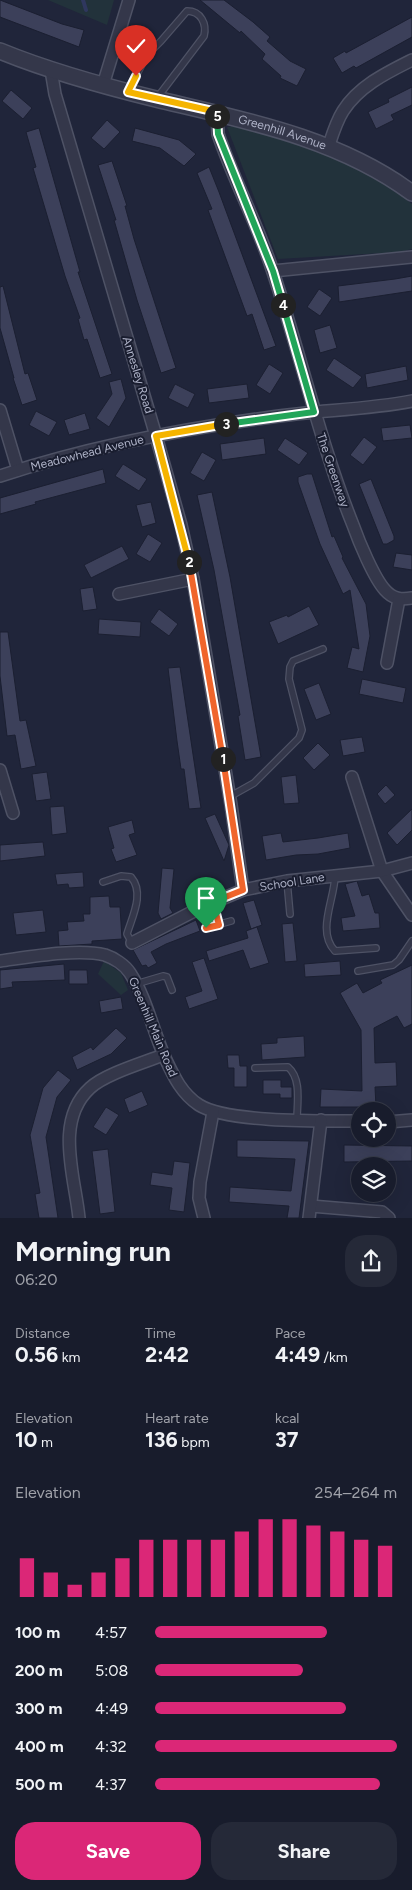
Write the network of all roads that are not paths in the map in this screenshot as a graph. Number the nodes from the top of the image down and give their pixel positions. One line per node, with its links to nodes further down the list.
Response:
1 (129, 0): 3 (street)
2 (0, 51): 6 (street, Greenhill Avenue)
3 (113, 53): 4 (lane); 7 (street)
4 (147, 55): 8 (lane); 9 (lane)
5 (412, 60): 11 (street)
6 (51, 70): 7 (street, Greenhill Avenue); 18 (street, Annesley Road)
7 (103, 85): 8 (street, Greenhill Avenue)
8 (128, 92): 9 (street, Greenhill Avenue)
9 (156, 99): 10 (street, Greenhill Avenue)
10 (217, 112): 11 (street, Greenhill Avenue); 14 (street, The Greenway)
11 (328, 148): 12 (street, Greenhill Avenue)
12 (412, 193)
13 (412, 256): 14 (street)
14 (273, 271): 17 (street, The Greenway)
15 (412, 401): 17 (street, Meadowhead Avenue)
16 (0, 410): 19 (street)
17 (314, 412): 18 (street, Meadowhead Avenue); 24 (street, The Greenway)
18 (156, 436): 19 (street, Meadowhead Avenue); 21 (street, Annesley Road)
19 (18, 470): 20 (street, Meadowhead Avenue)
20 (0, 476)
21 (193, 579): 22 (street); 29 (street, Annesley Road)
22 (120, 594)
23 (412, 598): 24 (street)
24 (399, 599): 26 (street)
25 (323, 649): 29 (lane)
26 (388, 663)
27 (0, 770): 30 (street)
28 (352, 777): 32 (street)
29 (229, 797): 36 (street, Annesley Road)
30 (13, 813)
31 (412, 863): 32 (street, School Lane)
32 (382, 870): 33 (street, School Lane); 39 (street)
33 (335, 876): 35 (street, School Lane); 45 (lane)
34 (103, 882): 44 (lane)
35 (287, 882): 36 (street, School Lane); 38 (lane)
36 (243, 890): 37 (street, School Lane)
37 (213, 902): 41 (lane); 44 (street, School Lane)
38 (290, 914)
39 (412, 915)
40 (231, 921): 41 (lane)
41 (219, 925): 42 (lane)
42 (206, 928)
43 (412, 941): 47 (lane)
44 (132, 943)
45 (376, 948)
46 (0, 961): 48 (street, Greenhill Main Road)
47 (358, 971)
48 (136, 984): 49 (lane); 50 (street, Greenhill Main Road)
49 (172, 990)
50 (164, 1055): 52 (street, Greenhill Main Road); 59 (street)
51 (255, 1068): 53 (lane)
52 (213, 1112): 53 (street, Greenhill Main Road); 60 (street)
53 (297, 1120): 54 (street, Greenhill Main Road)
54 (321, 1120): 56 (street, Greenhill Main Road); 58 (street)
55 (412, 1120): 57 (street)
56 (351, 1121)
57 (396, 1121)
58 (311, 1206): 61 (street); 62 (street)
59 (79, 1218)
60 (204, 1218)
61 (309, 1218)
62 (389, 1218)

